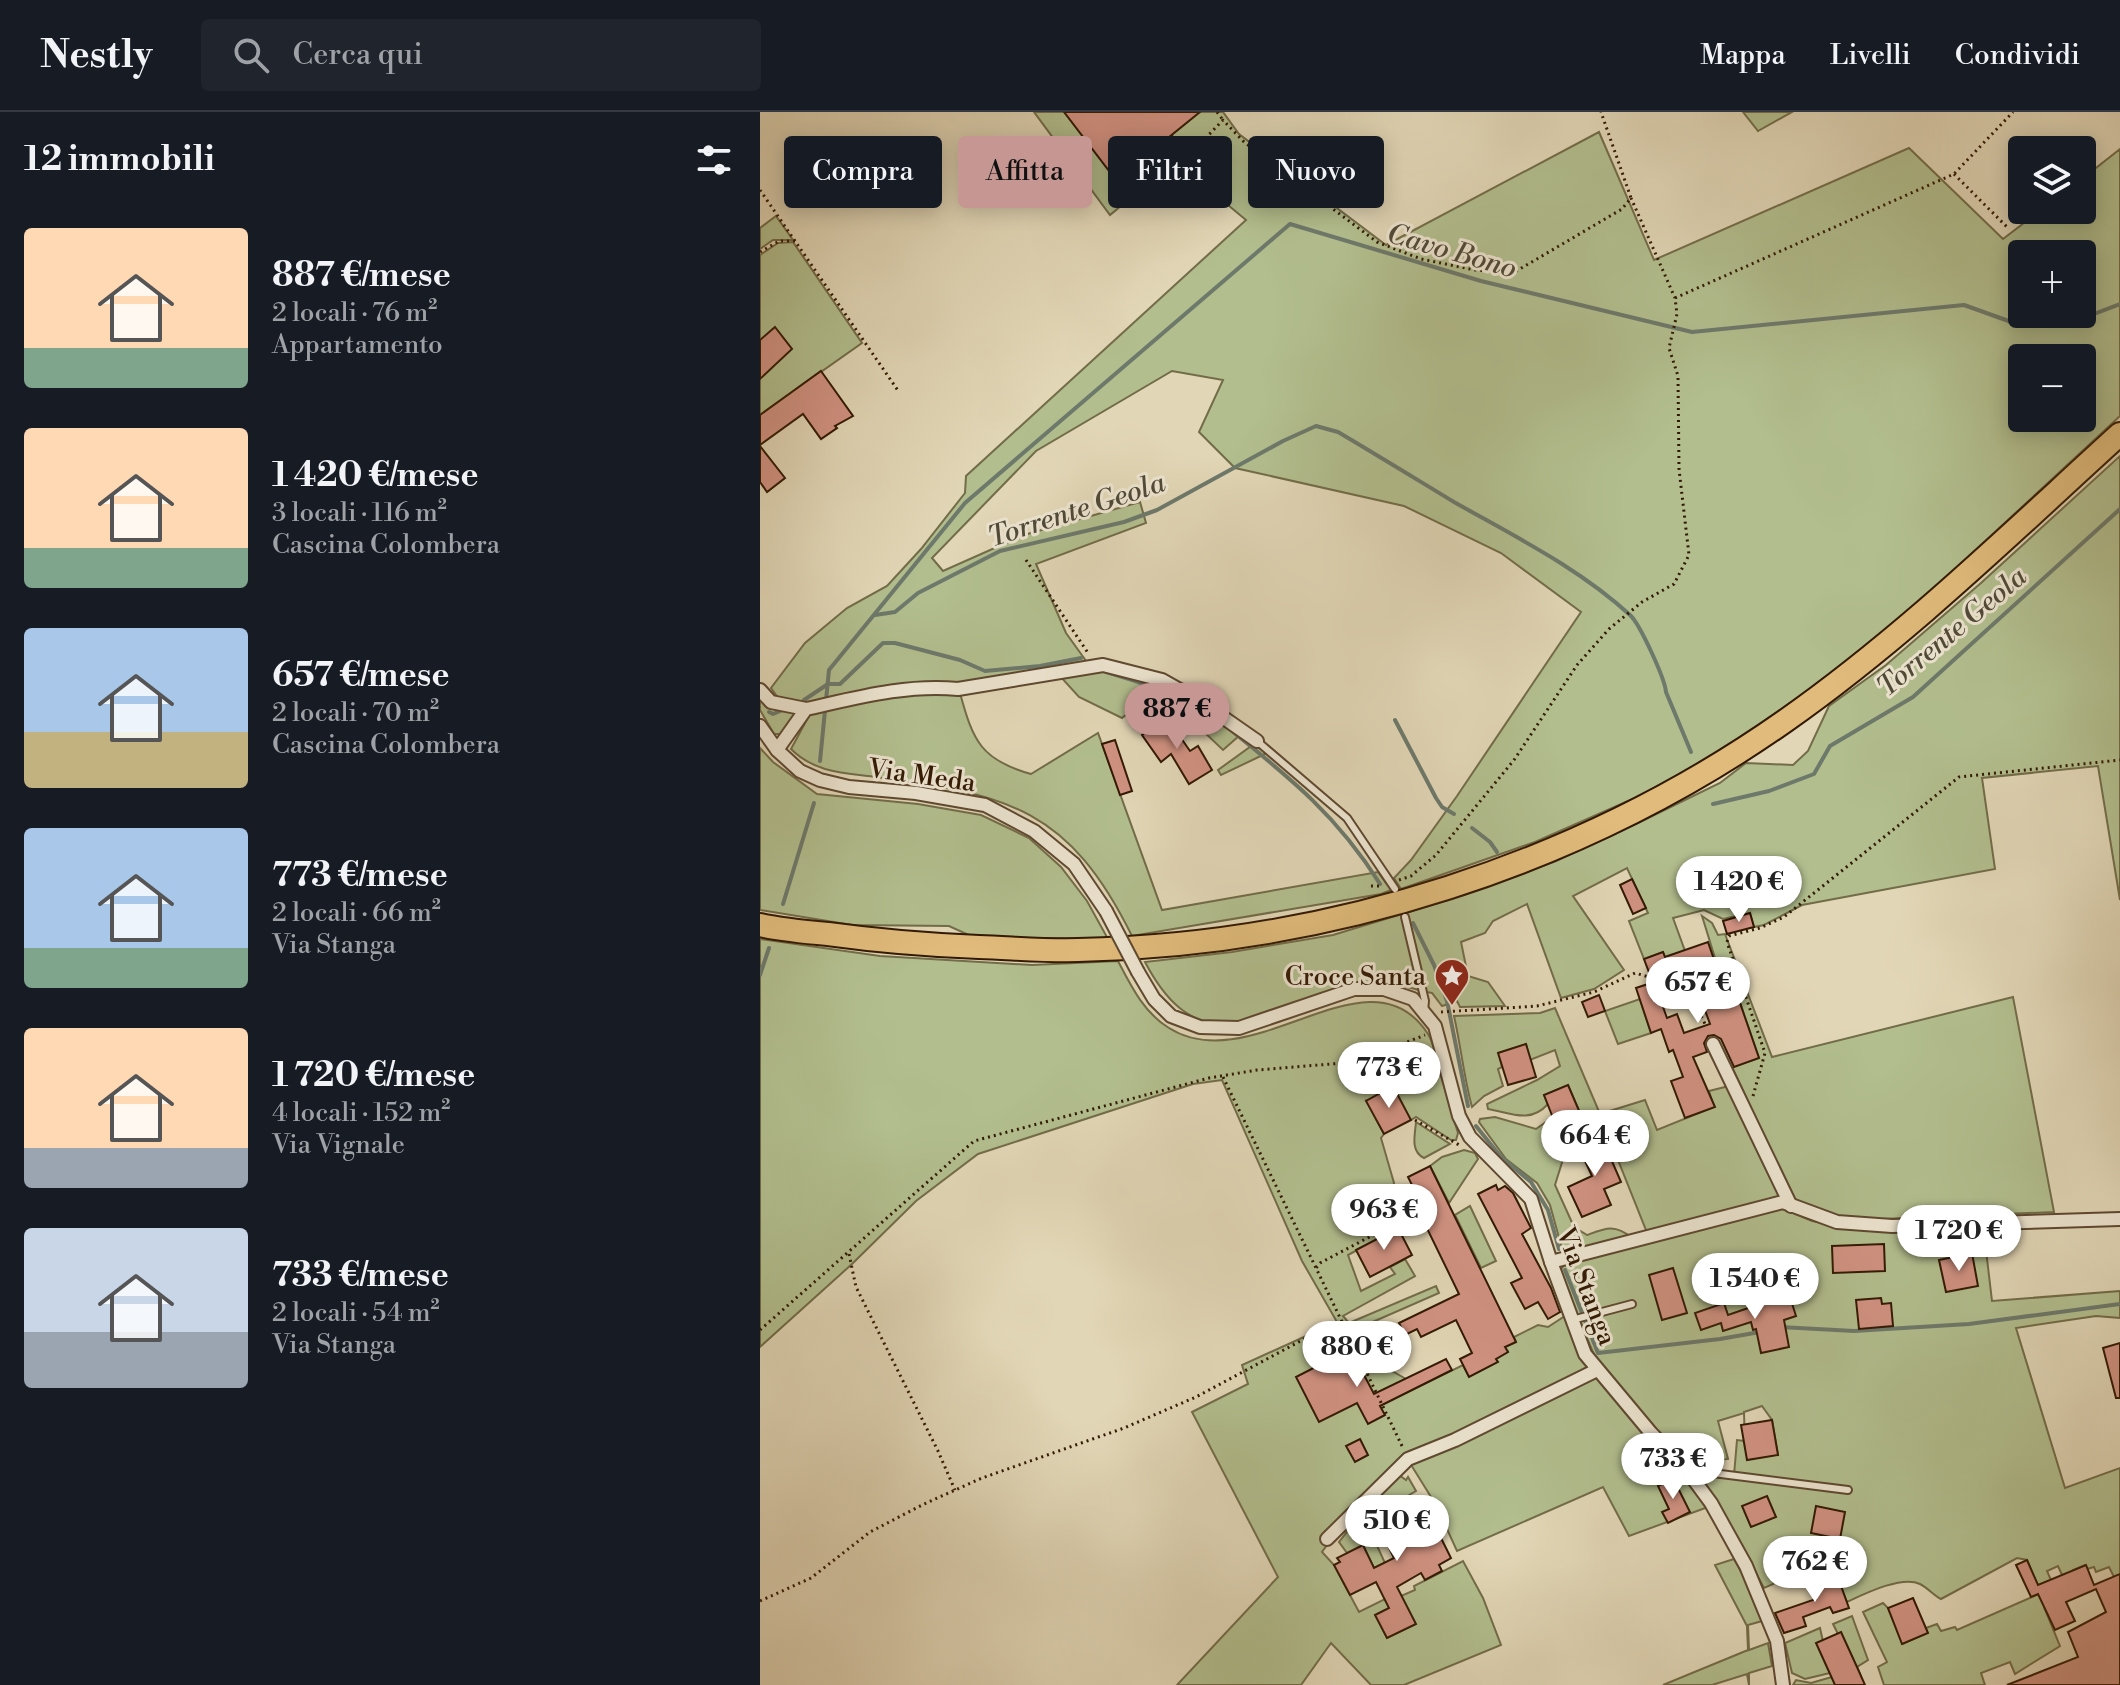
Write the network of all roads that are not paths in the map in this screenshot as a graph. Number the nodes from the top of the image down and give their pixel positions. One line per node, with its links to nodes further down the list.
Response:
1 (2120, 434): 9 (highway)
2 (760, 690): 3 (street)
3 (812, 708): 5 (street); 6 (street)
4 (760, 726): 6 (street, Via Meda)
5 (1257, 741): 7 (lane)
6 (777, 750): 10 (street, Via Meda, bridge)
7 (1393, 886)
8 (1405, 917): 11 (lane)
9 (760, 925)
10 (1138, 972): 11 (street, Via Stanga)
11 (1424, 1013): 15 (street, Via Stanga)
12 (1713, 1044): 13 (street)
13 (1791, 1206): 14 (street); 15 (street)
14 (2120, 1219)
15 (1551, 1262): 17 (street, Via Stanga)
16 (1632, 1304): 17 (lane)
17 (1579, 1318): 18 (street, Via Stanga)
18 (1597, 1370): 19 (street, Via Stanga); 21 (street)
19 (1686, 1469): 20 (lane); 22 (street, Via Stanga)
20 (1848, 1490)
21 (1327, 1539)
22 (1783, 1685)

